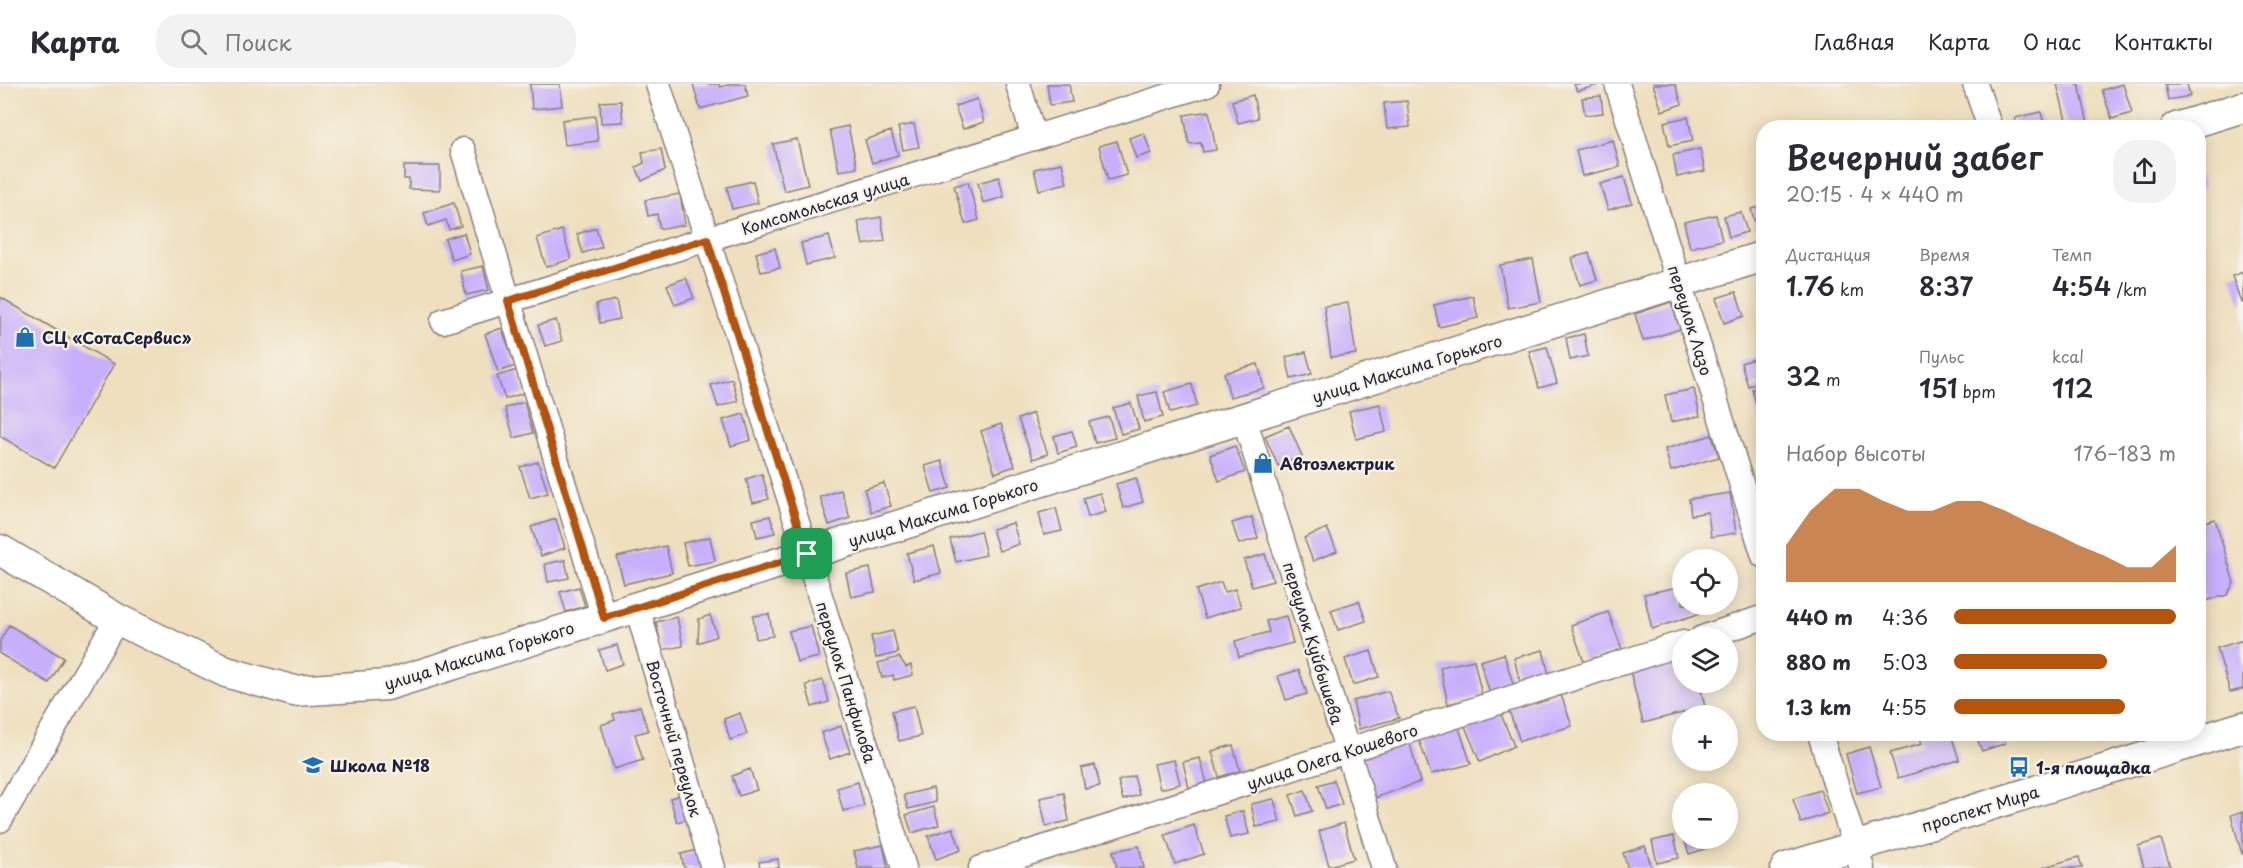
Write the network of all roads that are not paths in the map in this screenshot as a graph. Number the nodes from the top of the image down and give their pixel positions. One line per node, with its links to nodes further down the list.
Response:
1 (658, 84): 11 (street, переулок Панфилова)
2 (1018, 84): 9 (street)
3 (1207, 84): 9 (street, Комсомольская улица)
4 (1617, 84): 13 (street, переулок Лазо)
5 (1976, 84): 7 (street)
6 (2243, 107): 8 (main road)
7 (1987, 120)
8 (2202, 120)
9 (1034, 138): 11 (street, Комсомольская улица)
10 (463, 150): 14 (street)
11 (707, 239): 14 (street, Комсомольская улица); 19 (street, переулок Панфилова)
12 (1756, 259): 13 (main road, улица Максима Горького)
13 (1680, 283): 16 (main road, улица Максима Горького); 17 (street, переулок Лазо)
14 (508, 301): 15 (street, Комсомольская улица); 21 (street)
15 (443, 321)
16 (1244, 418): 19 (main road, улица Максима Горького); 30 (street, переулок Куйбышева)
17 (1756, 530)
18 (0, 550): 22 (main road, улица Максима Горького)
19 (807, 554): 20 (main road, улица Максима Горького); 34 (street, переулок Панфилова)
20 (637, 607): 21 (main road, улица Максима Горького); 33 (street, Восточный переулок)
21 (604, 618): 22 (main road, улица Максима Горького)
22 (117, 619): 31 (street)
23 (1756, 620): 24 (street)
24 (1734, 627)
25 (1672, 648): 30 (street, улица Олега Кошевого)
26 (2243, 727): 27 (main road, проспект Мира)
27 (2206, 735)
28 (1822, 741): 32 (street)
29 (2182, 741): 32 (main road, проспект Мира)
30 (1348, 752): 35 (street, улица Олега Кошевого); 36 (street, переулок Куйбышева)
31 (0, 820)
32 (1859, 857): 37 (main road, проспект Мира)
33 (713, 868)
34 (904, 868)
35 (981, 868)
36 (1384, 868)
37 (1786, 868)

